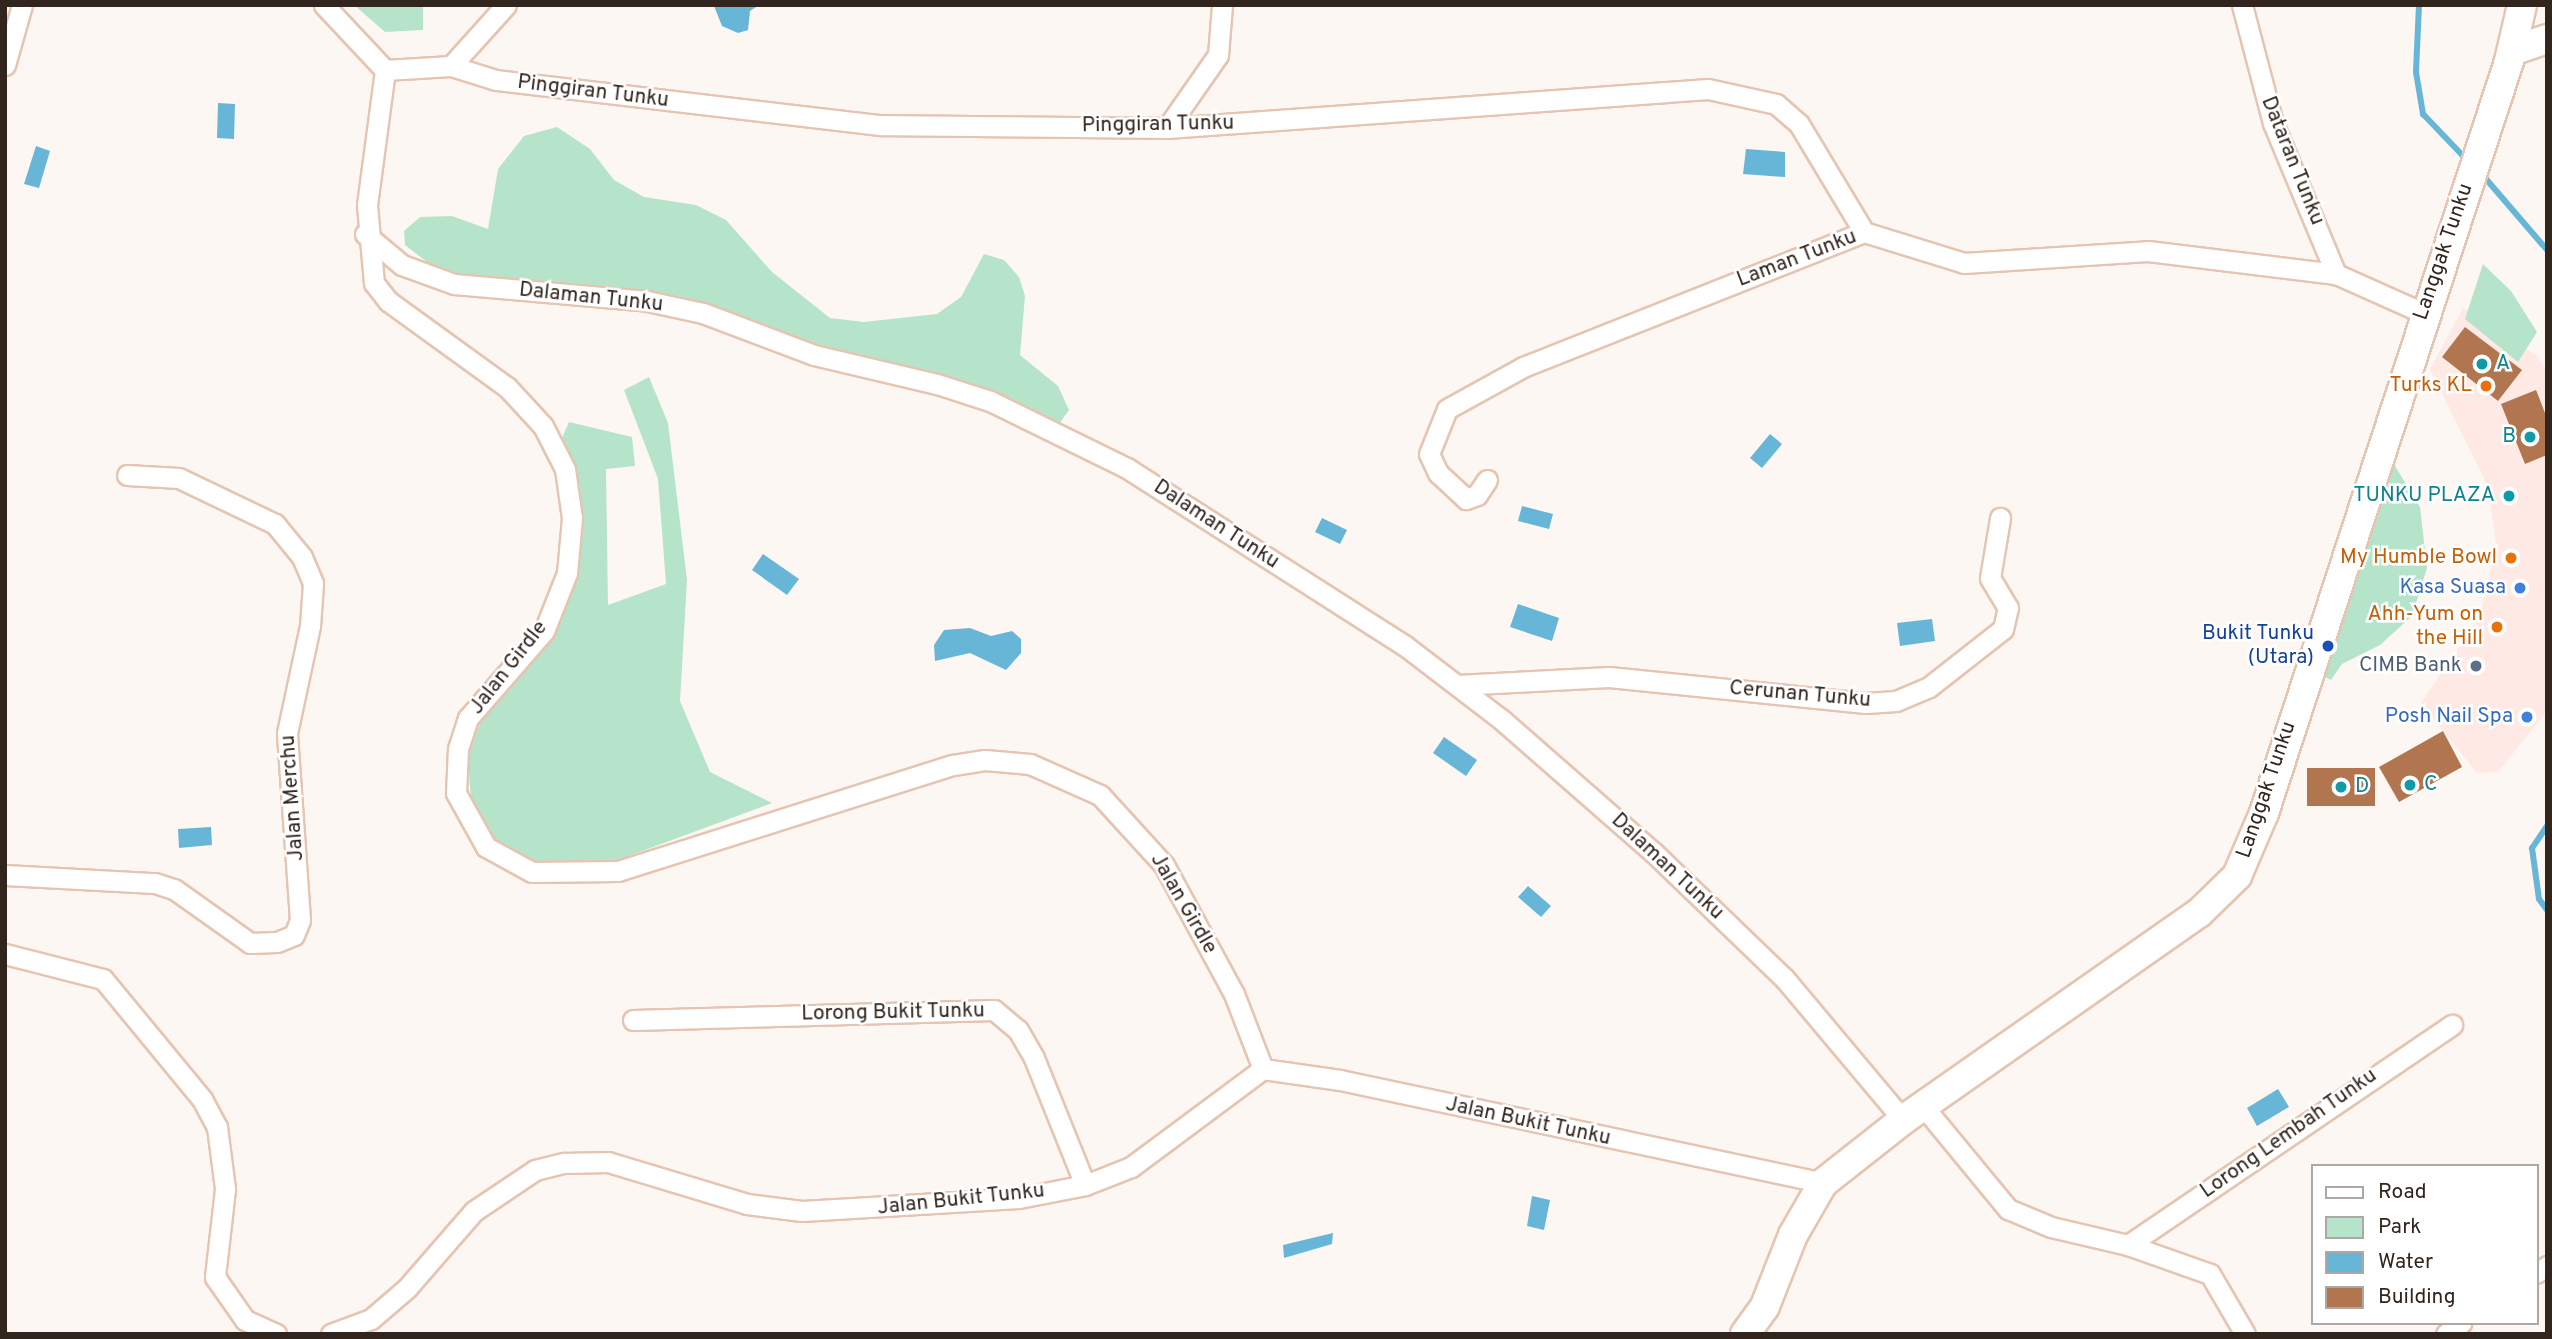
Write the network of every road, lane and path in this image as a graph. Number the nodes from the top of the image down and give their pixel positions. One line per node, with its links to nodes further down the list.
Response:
1 (22, 5): 9 (street)
2 (324, 5): 11 (street)
3 (506, 5): 10 (street)
4 (1222, 5): 12 (street)
5 (2242, 5): 15 (street, Dataran Tunku)
6 (2522, 5): 8 (street, Langgak Tunku)
7 (2547, 39): 8 (street)
8 (2512, 51): 16 (street, Langgak Tunku)
9 (5, 65)
10 (451, 66): 11 (street, Pinggiran Tunku); 12 (street, Pinggiran Tunku)
11 (385, 70): 14 (street, Jalan Girdle)
12 (1167, 128): 13 (street, Pinggiran Tunku)
13 (1864, 232): 15 (street, Laman Tunku); 18 (street, Laman Tunku)
14 (365, 234): 20 (street, Dalaman Tunku); 25 (street, Jalan Girdle)
15 (2336, 274): 16 (street, Laman Tunku)
16 (2423, 313): 26 (street, Langgak Tunku)
17 (127, 475): 21 (street, Jalan Merchu)
18 (1487, 480)
19 (2000, 518): 20 (street, Cerunan Tunku)
20 (1457, 685): 26 (street, Dalaman Tunku)
21 (5, 875)
22 (5, 954): 30 (street)
23 (633, 1020): 28 (street, Lorong Bukit Tunku)
24 (2452, 1025): 29 (street, Lorong Lembah Tunku)
25 (1263, 1069): 27 (street, Jalan Bukit Tunku); 28 (street, Jalan Bukit Tunku)
26 (1913, 1113): 27 (street, Langgak Tunku); 29 (street, Dalaman Tunku)
27 (1823, 1183): 32 (street, Langgak Tunku)
28 (1085, 1185): 31 (street, Jalan Bukit Tunku)
29 (2127, 1245): 33 (street, Dalaman Tunku)
30 (276, 1334)
31 (331, 1334)
32 (1745, 1334)
33 (2245, 1334)

